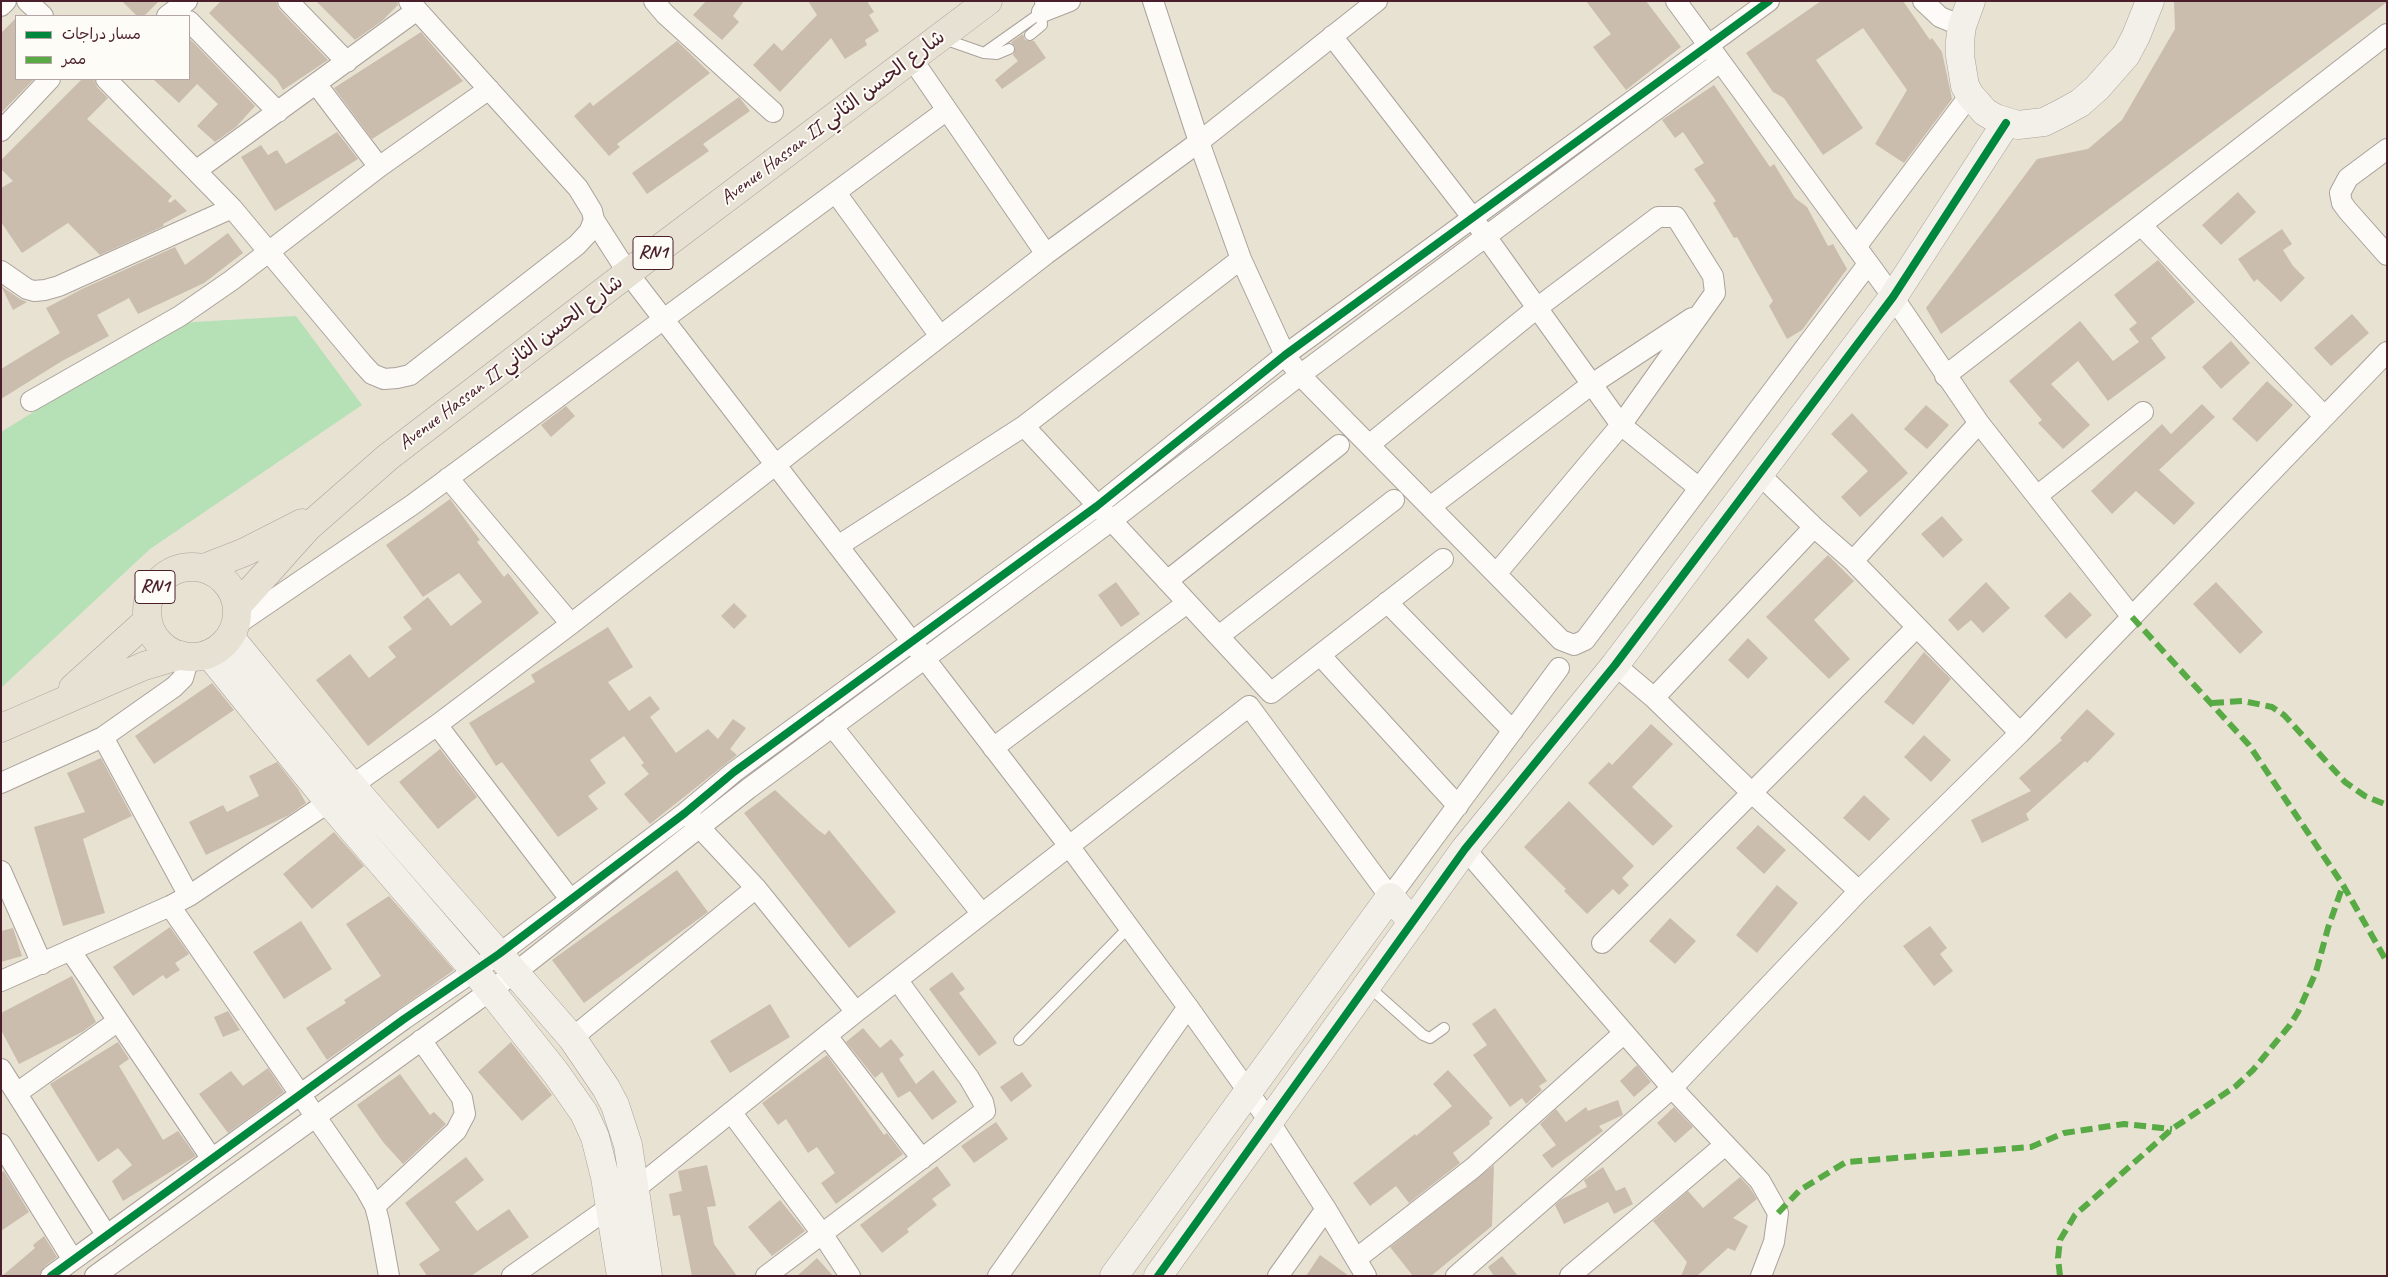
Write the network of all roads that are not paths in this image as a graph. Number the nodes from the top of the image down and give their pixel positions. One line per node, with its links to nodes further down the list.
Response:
1 (6, 1): 13 (street)
2 (28, 1): 17 (street)
3 (288, 1): 27 (street)
4 (654, 1): 36 (street)
5 (988, 1): 22 (main road, Avenue Hassan II شارع الحسن الثاني / RN1)
6 (1070, 1): 15 (street)
7 (1153, 1): 39 (street)
8 (1676, 1): 23 (street)
9 (1769, 1): 23 (street)
10 (1923, 1): 16 (street)
11 (2150, 1): 37 (street)
12 (1372, 3): 21 (street)
13 (1, 6)
14 (413, 6): 27 (street); 32 (street)
15 (1041, 7): 20 (lane); 25 (lane)
16 (1967, 14): 33 (street)
17 (42, 15)
18 (190, 22): 35 (street)
19 (2387, 34): 47 (street)
20 (1030, 36)
21 (1332, 36): 39 (street); 45 (street)
22 (940, 37): 25 (lane); 26 (main road, Avenue Hassan II شارع الحسن الثاني / RN1)
23 (1708, 44): 28 (street); 45 (street)
24 (1009, 49): 25 (lane)
25 (984, 53)
26 (912, 59): 34 (street); 56 (main road, Avenue Hassan II شارع الحسن الثاني / RN1)
27 (346, 62): 31 (street)
28 (1720, 62): 48 (street); 49 (street)
29 (49, 80): 38 (street)
30 (107, 80): 42 (street)
31 (317, 85): 35 (street); 41 (street)
32 (489, 89): 41 (street); 46 (street)
33 (1970, 96): 37 (street); 49 (street)
34 (947, 110): 43 (street); 51 (street)
35 (278, 112): 42 (street)
36 (773, 112)
37 (2006, 123): 57 (street)
38 (1, 131)
39 (1199, 142): 51 (street); 53 (street)
40 (2387, 149): 52 (street)
41 (379, 167): 50 (street)
42 (197, 170): 44 (street)
43 (836, 193): 60 (street); 61 (street)
44 (232, 208): 50 (street); 55 (street)
45 (1472, 217): 48 (street); 63 (street)
46 (594, 220): 50 (street); 56 (street)
47 (2141, 225): 65 (street); 69 (street)
48 (1486, 236): 58 (street); 64 (street)
49 (1856, 247): 54 (street)
50 (270, 251): 67 (street)
51 (1046, 254): 61 (street)
52 (2387, 255)
53 (1241, 259): 63 (street); 72 (street)
54 (1868, 264): 57 (street); 78 (street)
55 (1, 271)
56 (628, 273): 60 (street); 83 (main road, Avenue Hassan II شارع الحسن الثاني / RN1)
57 (1893, 297): 65 (street); 76 (street)
58 (1537, 308): 59 (street); 66 (street); 74 (street)
59 (1702, 312): 66 (street); 71 (street)
60 (663, 320): 75 (street); 77 (street)
61 (940, 336): 75 (street)
62 (2387, 352): 69 (street)
63 (1285, 355): 64 (street); 81 (street)
64 (1300, 374): 74 (street); 84 (street)
65 (1945, 376): 70 (street)
66 (1592, 384): 71 (street); 82 (street)
67 (31, 401)
68 (2143, 412): 79 (street)
69 (2324, 416): 94 (street)
70 (1979, 423): 79 (street); 88 (street)
71 (1622, 425): 78 (street); 90 (street)
72 (1024, 426): 81 (street); 86 (street)
73 (1339, 445): 91 (street)
74 (1369, 445): 82 (street)
75 (775, 465): 86 (street); 96 (street)
76 (1760, 475): 85 (street); 103 (street)
77 (448, 478): 96 (street); 99 (street)
78 (1699, 488): 90 (street)
79 (2037, 496): 94 (street)
80 (1394, 500): 98 (street)
81 (1097, 506): 84 (street); 100 (street)
82 (1430, 507): 90 (street)
83 (323, 512): 89 (main road, Avenue Hassan II شارع الحسن الثاني / RN1); 99 (main road, Avenue Hassan II شارع الحسن الثاني / RN1)
84 (1111, 521): 91 (street); 102 (street)
85 (1814, 527): 88 (street); 105 (street)
86 (838, 546): 100 (street)
87 (1443, 559): 92 (street)
88 (1853, 561): 97 (street)
89 (204, 568): 95 (main road, RN1); 99 (main road, RN1)
90 (1496, 574)
91 (1167, 581): 93 (street)
92 (1387, 602): 101 (street); 110 (street)
93 (1188, 603): 98 (street); 113 (street)
94 (2132, 617): 111 (street)
95 (148, 620): 99 (main road, RN1); 106 (main road, RN1)
96 (571, 624): 107 (street)
97 (1916, 628): 111 (street); 116 (street)
98 (1219, 636): 101 (street)
99 (214, 639): 106 (main road, RN1); 112 (street); 115 (street); 117 (street)
100 (912, 642): 102 (street); 119 (street)
101 (1320, 656): 118 (street)
102 (924, 658): 108 (street); 113 (street)
103 (1615, 665): 105 (street); 122 (street)
104 (1559, 668): 110 (street)
105 (1654, 698): 116 (street)
106 (48, 708): 109 (main road, RN1)
107 (437, 725): 115 (street); 128 (street)
108 (832, 726): 120 (street); 130 (street)
109 (1, 728)
110 (1513, 731): 118 (street)
111 (2020, 733): 125 (street)
112 (104, 737): 114 (street); 126 (street)
113 (993, 748): 121 (street)
114 (1, 783)
115 (352, 786): 117 (street); 135 (street)
116 (1752, 793): 125 (street); 133 (street)
117 (329, 802): 126 (street); 138 (street)
118 (1458, 806): 127 (street)
119 (685, 813): 120 (street); 128 (street)
120 (700, 826): 124 (street); 135 (street)
121 (1069, 846): 127 (street); 130 (street); 132 (street)
122 (1465, 849): 131 (street); 145 (street)
123 (1, 871): 136 (street)
124 (756, 888): 142 (street); 147 (street)
125 (1859, 891): 151 (street)
126 (189, 896): 129 (street)
127 (1390, 897): 131 (street); 152 (street)
128 (570, 899): 135 (street)
129 (170, 906): 134 (street); 154 (street)
130 (982, 914): 139 (street)
131 (1414, 922): 140 (street)
132 (1129, 927): 141 (street); 149 (lane)
133 (1602, 943)
134 (70, 950): 136 (street); 143 (street)
135 (507, 963): 138 (street); 147 (street)
136 (42, 964): 137 (street)
137 (1, 981)
138 (482, 981): 148 (street); 154 (street); 164 (street)
139 (898, 981): 142 (street); 161 (street)
140 (1367, 986): 144 (lane); 157 (street)
141 (1188, 1007): 152 (street); 178 (street)
142 (856, 1012): 146 (street)
143 (118, 1021): 153 (street); 160 (street)
144 (1444, 1028)
145 (1624, 1033): 151 (street); 169 (street)
146 (827, 1036): 155 (street); 161 (street)
147 (572, 1038): 162 (street)
148 (421, 1040): 156 (street); 163 (street)
149 (1019, 1040)
150 (1, 1069): 153 (street)
151 (1672, 1088): 159 (street); 182 (street)
152 (1246, 1091): 157 (street); 179 (street)
153 (16, 1093): 167 (street)
154 (301, 1094): 156 (street); 160 (street)
155 (731, 1112): 162 (street); 166 (street)
156 (316, 1116): 163 (street); 170 (street)
157 (1269, 1121): 165 (street); 180 (street)
158 (1, 1144): 168 (street)
159 (1726, 1145): 183 (street); 184 (street)
160 (212, 1159): 167 (street)
161 (922, 1160): 166 (street)
162 (634, 1190): 164 (street); 175 (street)
163 (375, 1206): 172 (street)
164 (610, 1208): 173 (street); 174 (street)
165 (1326, 1209): 169 (street); 181 (street)
166 (823, 1235): 176 (street); 177 (street)
167 (107, 1236): 168 (street)
168 (79, 1256): 170 (street); 171 (street)
169 (1361, 1267)
170 (97, 1274)
171 (51, 1276)
172 (389, 1276)
173 (512, 1276)
174 (621, 1276)
175 (648, 1276)
176 (766, 1276)
177 (850, 1276)
178 (998, 1276)
179 (1114, 1276)
180 (1158, 1276)
181 (1278, 1276)
182 (1456, 1276)
183 (1570, 1276)
184 (1761, 1276)

